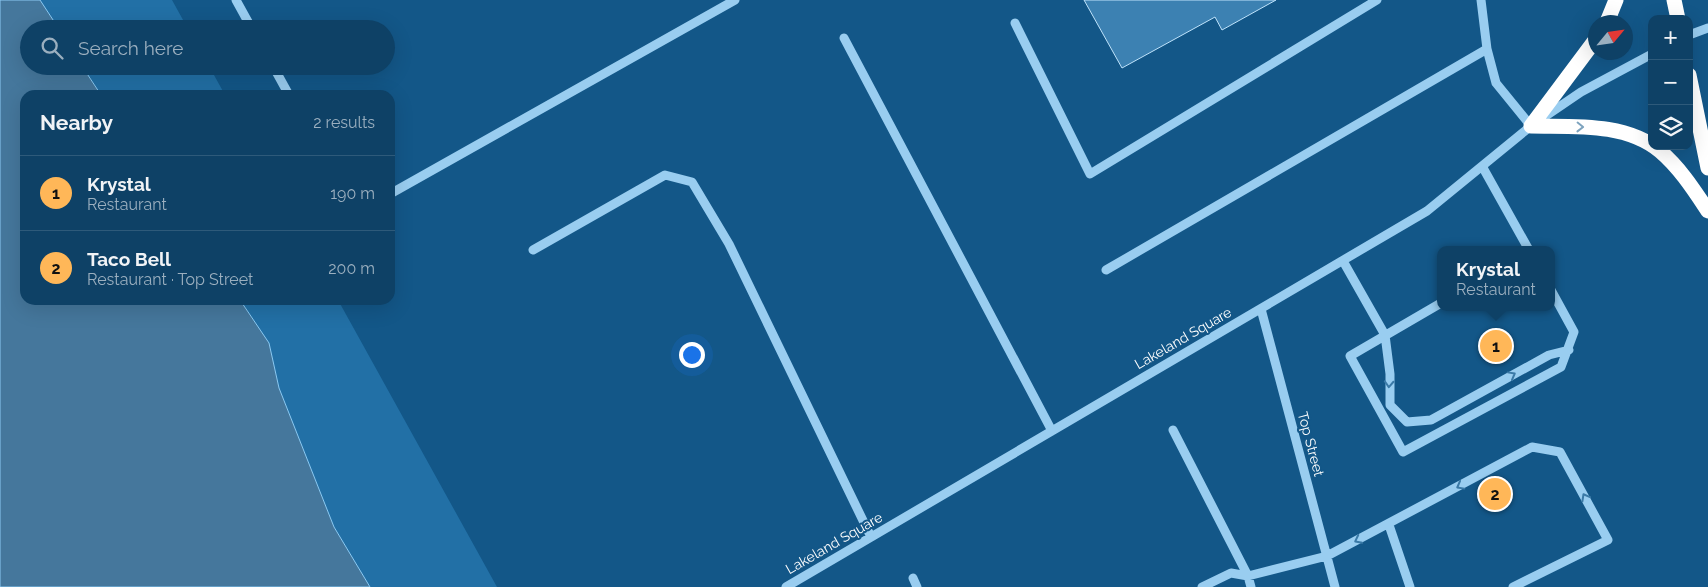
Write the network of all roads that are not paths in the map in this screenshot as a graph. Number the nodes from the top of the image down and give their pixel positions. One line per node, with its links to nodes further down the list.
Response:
1 (236, 0): 9 (street)
2 (735, 0): 23 (street)
3 (1377, 0): 10 (street)
4 (1481, 0): 14 (street)
5 (1616, 0): 7 (highway)
6 (1674, 0): 8 (highway)
7 (1610, 15)
8 (1677, 15)
9 (247, 20)
10 (1015, 23)
11 (1708, 28): 12 (street)
12 (1693, 34)
13 (844, 38): 35 (street)
14 (1487, 49): 20 (street); 28 (street)
15 (1588, 50): 20 (highway)
16 (1648, 56): 20 (street, Lakeland Square)
17 (278, 75): 18 (street)
18 (286, 90)
19 (1693, 95): 22 (highway)
20 (1531, 126): 21 (street, Lakeland Square); 24 (highway, one-way to 24)
21 (1482, 166): 25 (street); 27 (street, Lakeland Square)
22 (1708, 168)
23 (395, 191)
24 (1708, 211)
25 (1527, 246)
26 (533, 250): 37 (street)
27 (1343, 261): 31 (street, Lakeland Square); 32 (street)
28 (1106, 270)
29 (1555, 297): 33 (street)
30 (1437, 305): 32 (street)
31 (1261, 309): 35 (street, Lakeland Square); 38 (street, Top Street)
32 (1385, 335): 33 (street, one-way to 33); 33 (street)
33 (1569, 350)
34 (1173, 430): 39 (street)
35 (1052, 431): 37 (street, Lakeland Square)
36 (1389, 525): 38 (street, one-way to 38); 46 (street); 47 (street, one-way to 36)
37 (871, 537): 41 (street, Lakeland Square)
38 (1327, 556): 39 (street); 45 (street, Top Street)
39 (1248, 576): 43 (street); 44 (street)
40 (913, 578): 42 (street)
41 (786, 587)
42 (917, 587)
43 (1202, 587)
44 (1251, 587)
45 (1335, 587)
46 (1410, 587)
47 (1513, 587)

